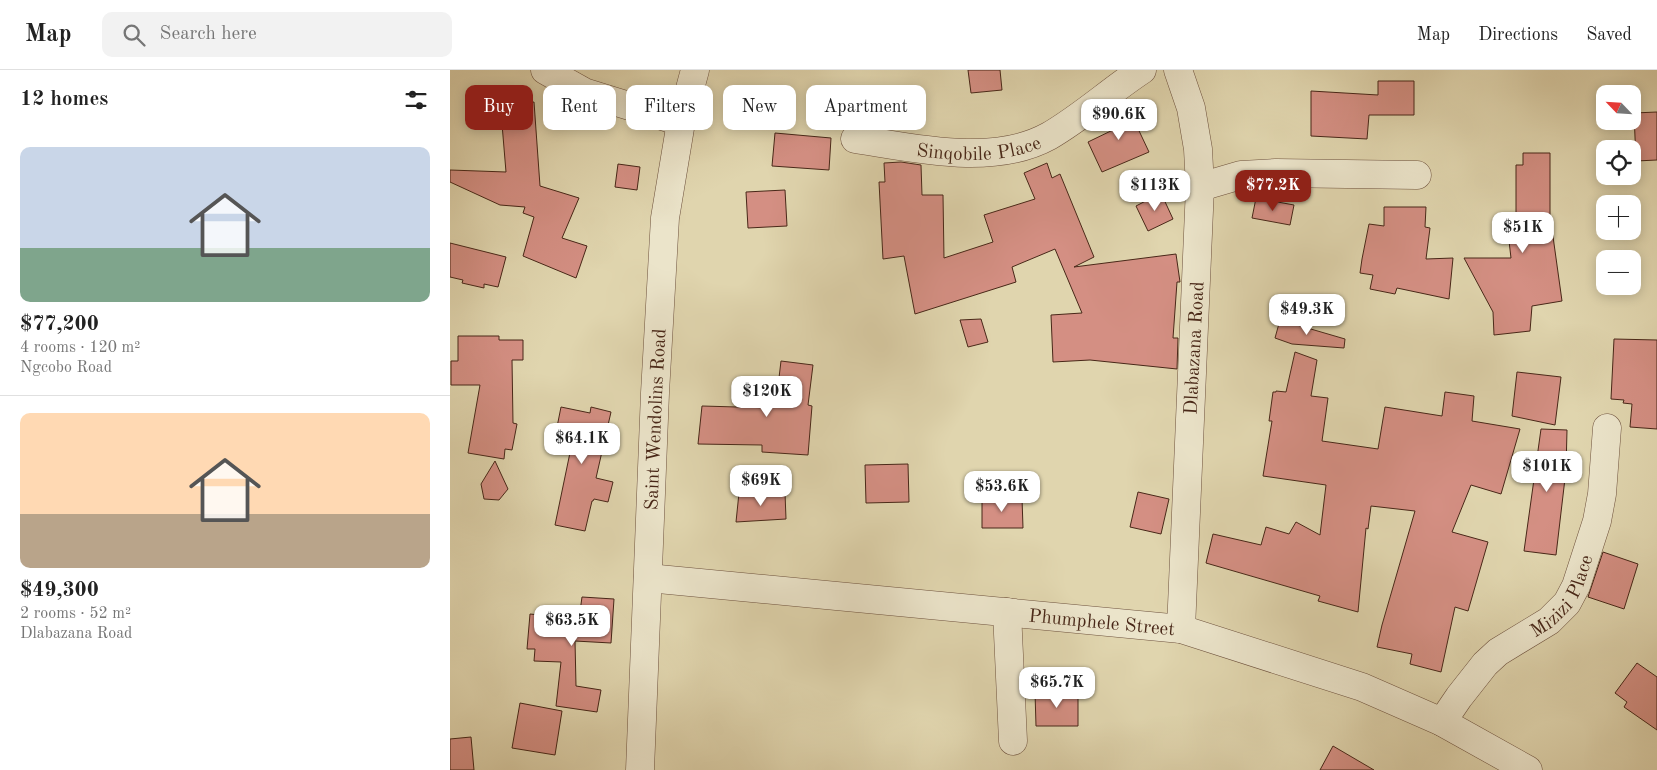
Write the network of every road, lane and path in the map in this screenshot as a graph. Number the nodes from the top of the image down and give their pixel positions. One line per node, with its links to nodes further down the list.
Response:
1 (545, 70): 6 (street)
2 (695, 70): 5 (street, Saint Wendolins Road)
3 (1142, 70): 8 (street, Sinqobile Place)
4 (1178, 70): 10 (street, Dlabazana Road)
5 (691, 85)
6 (626, 105)
7 (680, 130): 12 (street, Saint Wendolins Road)
8 (854, 139)
9 (1417, 175): 10 (street)
10 (1200, 187): 14 (street, Dlabazana Road)
11 (1607, 428): 15 (street, Mizizi Place)
12 (648, 578): 13 (street, Phumphele Street); 17 (street, Saint Wendolins Road)
13 (1007, 612): 14 (street, Phumphele Street); 16 (street)
14 (1181, 628): 15 (street, Phumphele Street)
15 (1442, 722): 18 (street, Phumphele Street)
16 (1013, 741)
17 (640, 770)
18 (1528, 770)

